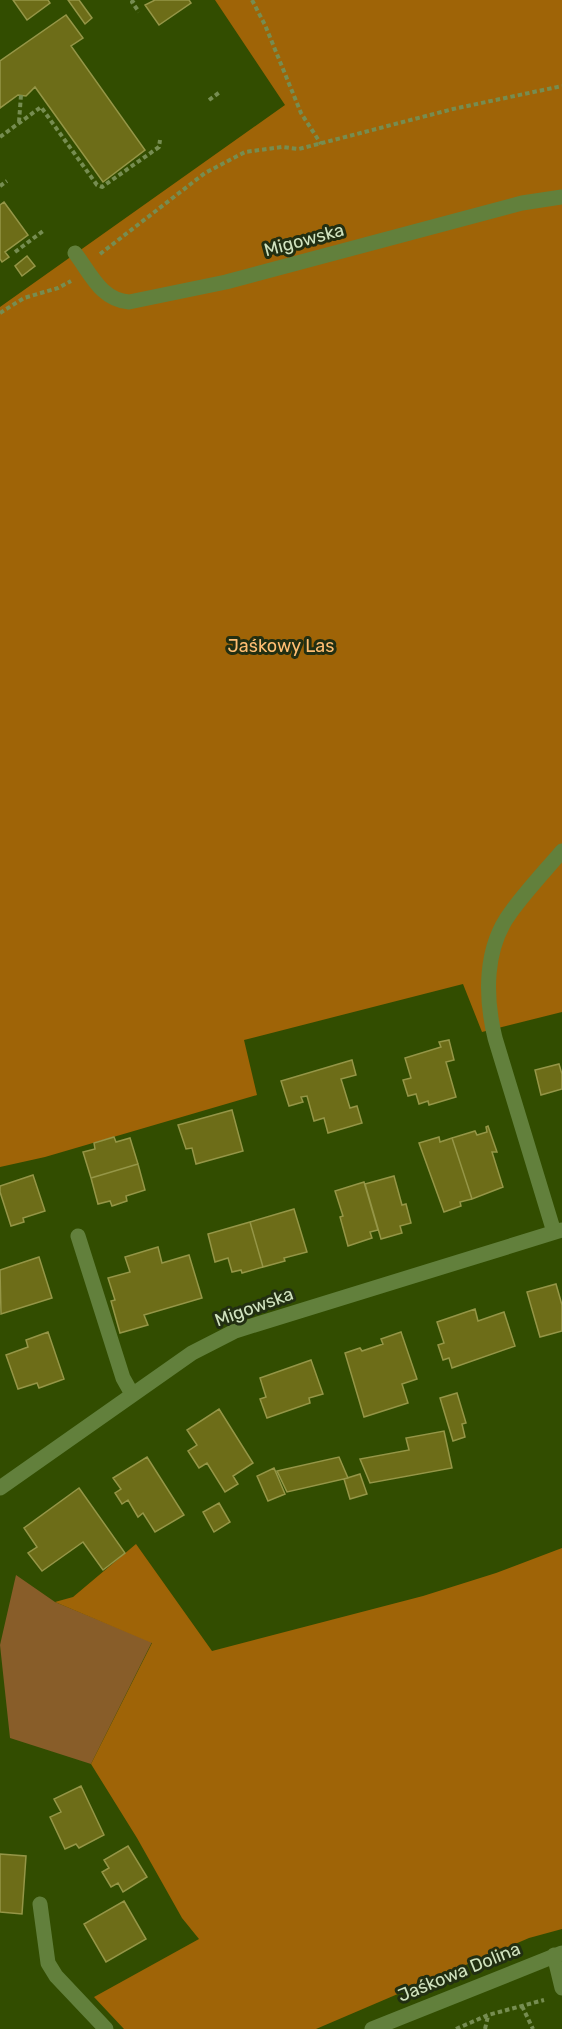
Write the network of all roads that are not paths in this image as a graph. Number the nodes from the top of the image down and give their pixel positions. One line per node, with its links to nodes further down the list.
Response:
1 (562, 196): 2 (street, Migowska)
2 (80, 260)
3 (562, 851): 4 (street, Migowska)
4 (558, 1231): 6 (street, Migowska)
5 (78, 1236): 6 (street)
6 (132, 1394): 7 (street, Migowska)
7 (0, 1488)
8 (40, 1904): 11 (street)
9 (558, 1954): 10 (street); 12 (street, Jaśkowa Dolina)
10 (557, 1993)
11 (106, 2029)
12 (372, 2029)

